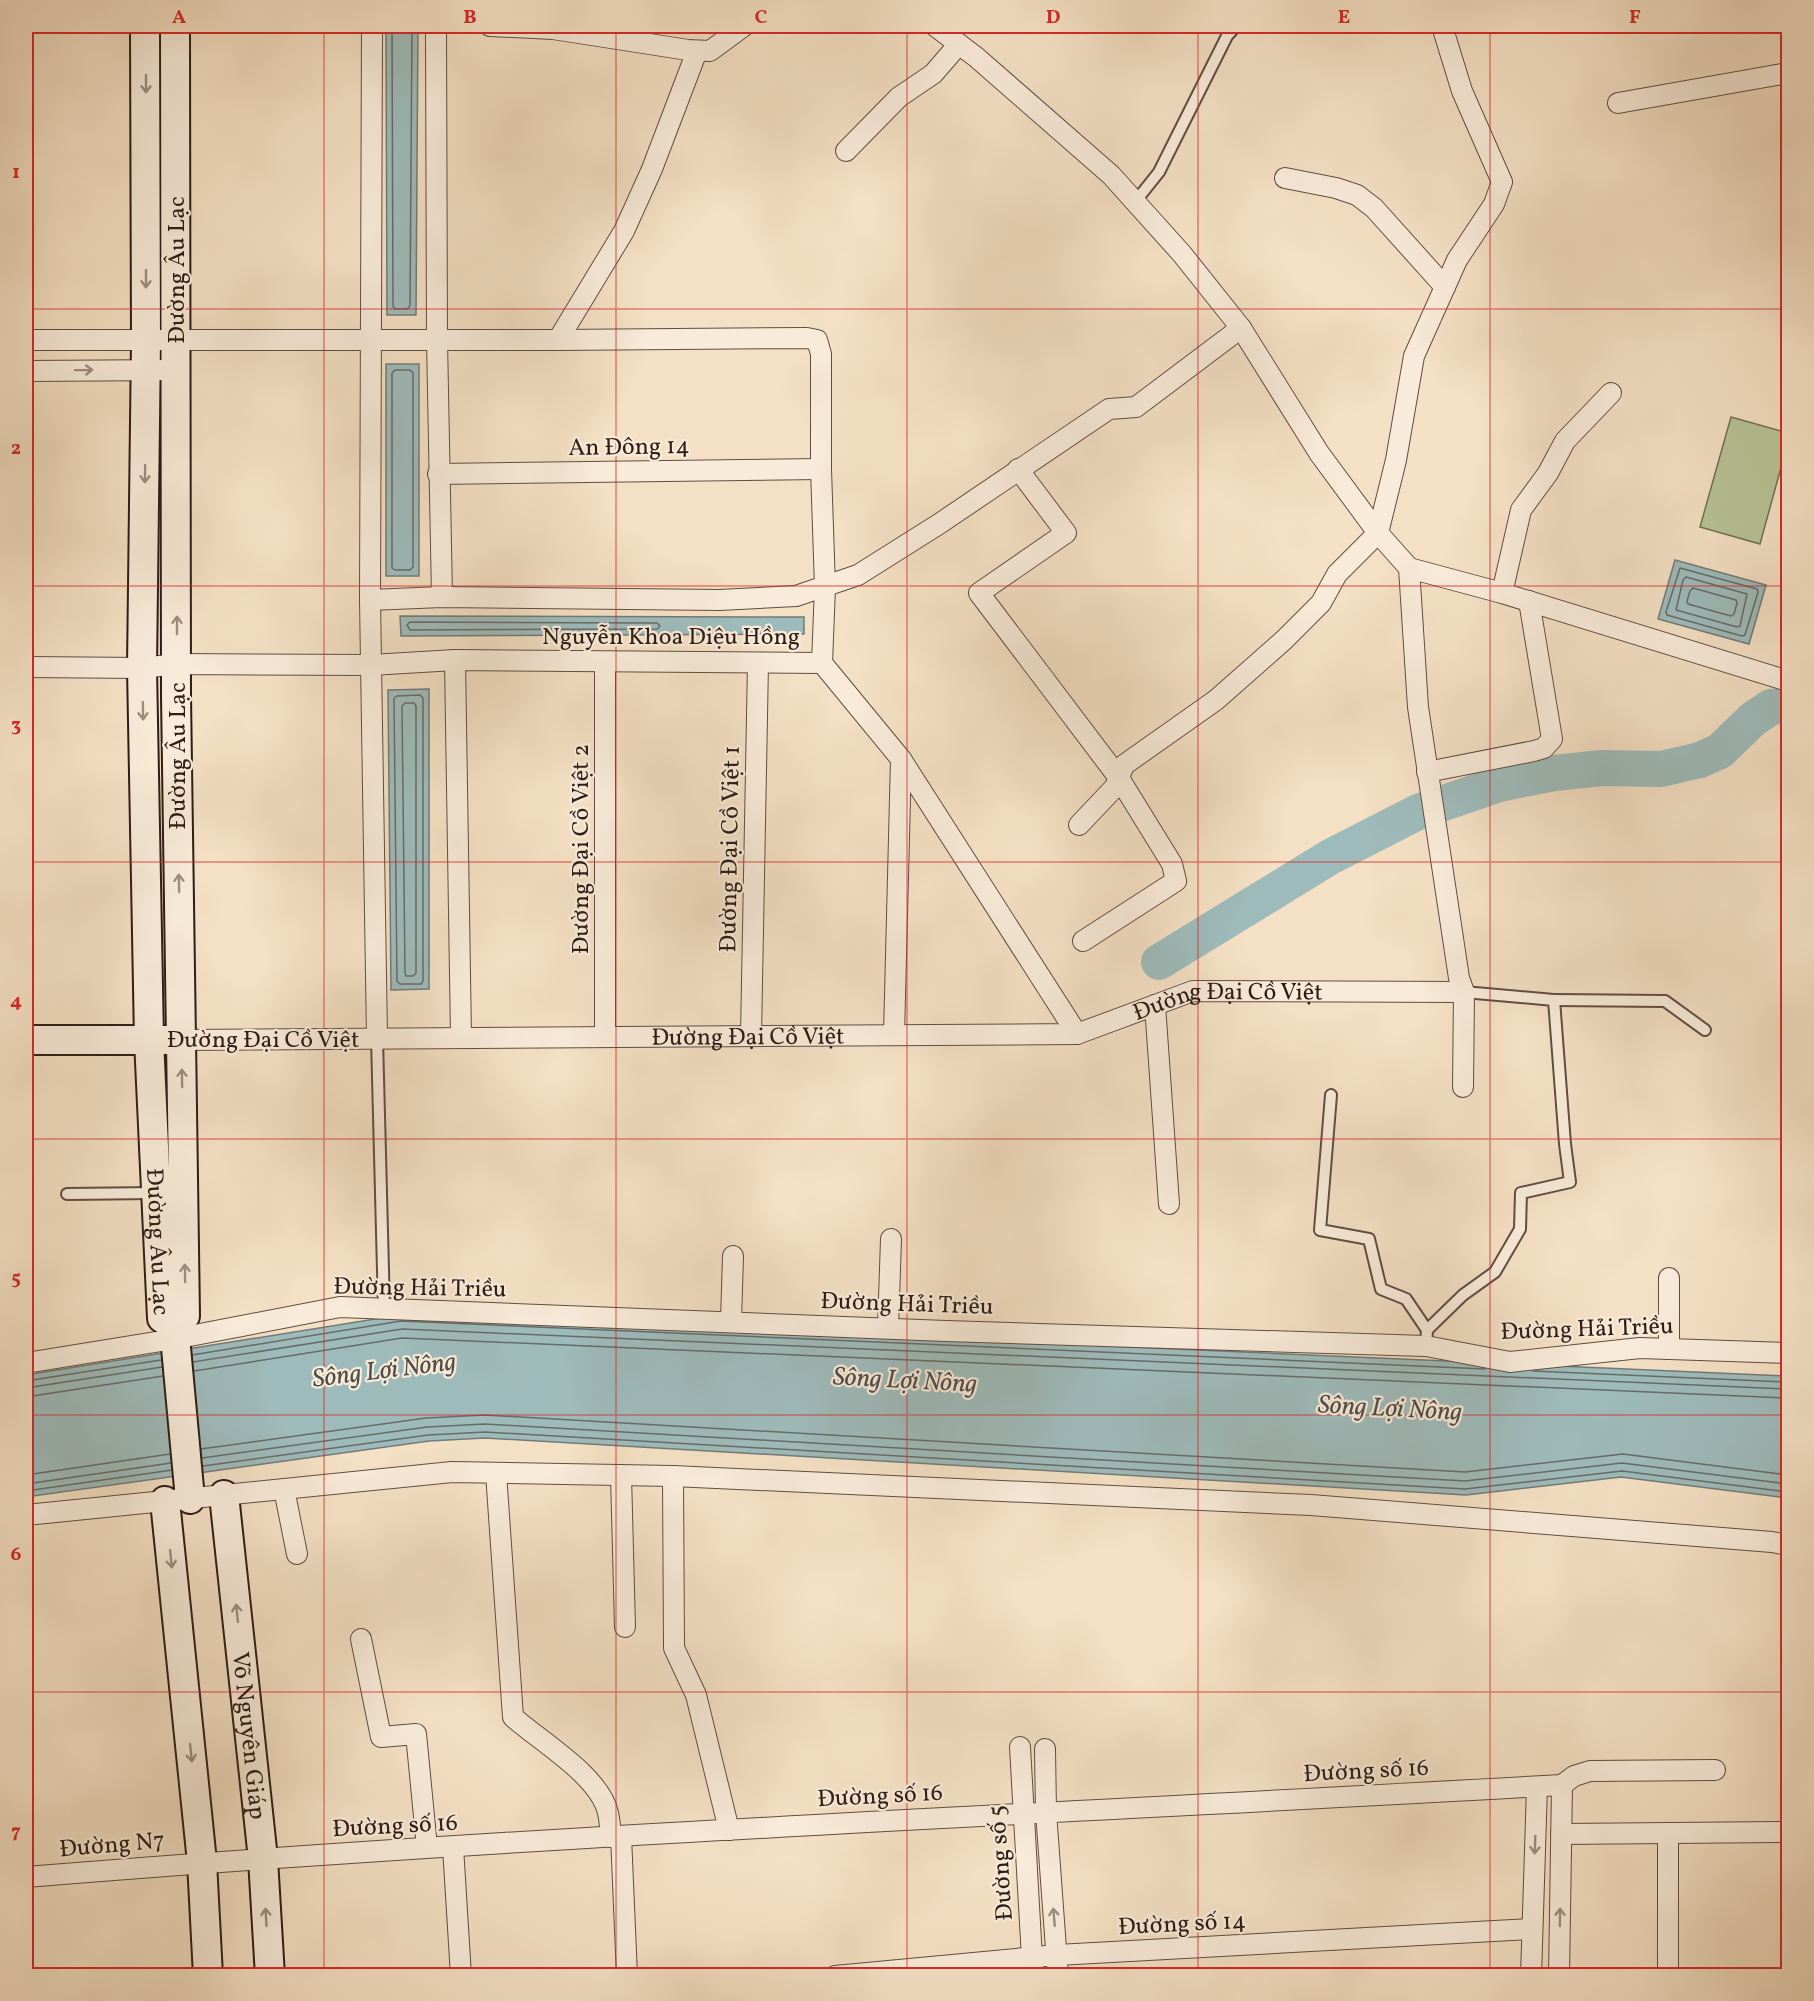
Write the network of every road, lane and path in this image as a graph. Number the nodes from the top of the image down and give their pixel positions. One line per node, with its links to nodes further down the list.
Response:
1 (146, 26): 21 (street, Đường Âu Lạc, one-way to 21)
2 (175, 26): 22 (street, Đường Âu Lạc)
3 (372, 26): 23 (street)
4 (436, 26): 24 (street)
5 (490, 26): 10 (street)
6 (744, 26): 12 (street)
7 (935, 26): 11 (street)
8 (1236, 26): 17 (lane)
9 (1442, 26): 18 (street)
10 (552, 27): 12 (street)
11 (959, 44): 15 (street); 17 (street)
12 (697, 51): 25 (street)
13 (1788, 73): 14 (street)
14 (1618, 103)
15 (846, 151)
16 (1285, 178): 18 (street)
17 (1135, 202): 19 (street)
18 (1446, 286): 33 (street)
19 (1241, 328): 31 (street); 33 (street)
20 (26, 340): 21 (street)
21 (146, 340): 22 (street); 26 (street, Đường Âu Lạc)
22 (177, 340): 23 (street); 27 (street, Đường Âu Lạc)
23 (371, 340): 24 (street); 38 (street)
24 (437, 340): 25 (street); 32 (street)
25 (558, 340): 30 (street)
26 (146, 370): 27 (street); 28 (street, one-way to 26); 47 (street, Đường Âu Lạc, one-way to 47)
27 (177, 370): 44 (street, Đường Âu Lạc, one-way to 27)
28 (26, 371)
29 (1611, 393): 36 (street)
30 (821, 469): 32 (street, An Đông 14); 35 (street)
31 (1018, 469): 35 (street); 50 (street)
32 (438, 474): 37 (street)
33 (1378, 533): 34 (street); 50 (street)
34 (1409, 568): 36 (street); 51 (street)
35 (825, 587): 37 (street); 43 (street)
36 (1502, 593): 39 (street)
37 (442, 597): 38 (street)
38 (370, 600): 45 (street)
39 (1529, 601): 48 (street); 51 (street)
40 (455, 660): 41 (street, Nguyễn Khoa Diệu Hồng); 45 (street, Nguyễn Khoa Diệu Hồng); 63 (street)
41 (605, 662): 42 (street, Nguyễn Khoa Diệu Hồng); 61 (street, Đường Đại Cồ Việt 2)
42 (758, 663): 43 (street, Nguyễn Khoa Diệu Hồng); 60 (street, Đường Đại Cồ Việt 1)
43 (822, 663): 49 (street, Nguyễn Khoa Diệu Hồng)
44 (177, 664): 45 (street, Nguyễn Khoa Diệu Hồng); 47 (street, Nguyễn Khoa Diệu Hồng); 66 (street, Đường Âu Lạc, one-way to 44)
45 (371, 664): 62 (street)
46 (26, 668): 47 (street, Nguyễn Khoa Diệu Hồng)
47 (142, 668): 65 (street, Đường Âu Lạc, one-way to 65)
48 (1788, 681)
49 (901, 759): 58 (street, Nguyễn Khoa Diệu Hồng); 59 (street)
50 (1119, 778): 52 (street); 53 (street)
51 (1429, 779): 54 (street)
52 (1079, 825)
53 (1083, 941)
54 (1464, 992): 55 (lane); 56 (street, Đường Đại Cồ Việt); 67 (street)
55 (1554, 1000): 57 (lane); 78 (lane)
56 (1155, 1005): 58 (street, Đường Đại Cồ Việt); 71 (street)
57 (1705, 1030)
58 (1077, 1034): 59 (street, Đường Đại Cồ Việt)
59 (894, 1035): 60 (street, Đường Đại Cồ Việt)
60 (751, 1036): 61 (street, Đường Đại Cồ Việt)
61 (605, 1037): 63 (street, Đường Đại Cồ Việt)
62 (377, 1038): 63 (street, Đường Đại Cồ Việt); 66 (street, Đường Đại Cồ Việt); 75 (lane)
63 (461, 1038)
64 (26, 1040): 65 (street, Đường Đại Cồ Việt)
65 (149, 1040): 66 (street, Đường Đại Cồ Việt); 69 (street, Đường Âu Lạc)
66 (182, 1040): 79 (street, Đường Âu Lạc, one-way to 66)
67 (1463, 1087)
68 (1331, 1095): 78 (lane)
69 (156, 1193): 70 (lane); 79 (street, Đường Âu Lạc)
70 (67, 1194)
71 (1169, 1204)
72 (891, 1239): 77 (street)
73 (733, 1256): 76 (street)
74 (1669, 1278): 80 (street)
75 (384, 1309): 76 (street, Đường Hải Triều); 79 (street, Đường Hải Triều)
76 (731, 1321): 77 (street, Đường Hải Triều)
77 (888, 1328): 78 (street, Đường Hải Triều)
78 (1426, 1338): 80 (street, Đường Hải Triều)
79 (174, 1341): 82 (street, Đường Hải Triều); 87 (street)
80 (1669, 1349): 81 (street, Đường Hải Triều)
81 (1788, 1353)
82 (26, 1363)
83 (496, 1473): 84 (street); 86 (street); 105 (street)
84 (621, 1475): 85 (street); 92 (street)
85 (674, 1476): 90 (street); 101 (street)
86 (284, 1489): 88 (street); 91 (street)
87 (181, 1492): 88 (street); 89 (street); 109 (street, one-way to 109)
88 (224, 1495): 108 (street, Võ Nguyên Giáp, one-way to 88)
89 (26, 1515)
90 (1788, 1545)
91 (297, 1554)
92 (625, 1627)
93 (361, 1640): 106 (street)
94 (1020, 1747): 99 (street, Đường số 5)
95 (1045, 1749): 100 (street, Đường số 5)
96 (1715, 1770): 97 (street)
97 (1562, 1785): 98 (street, Đường số 16); 104 (street)
98 (1537, 1787): 100 (street, Đường số 16); 111 (street, one-way to 111)
99 (1022, 1812): 100 (street, Đường số 16); 101 (street, Đường số 16); 113 (street, Đường số 5)
100 (1046, 1812): 112 (street, Đường số 5, one-way to 100)
101 (729, 1830): 105 (street, Đường số 16)
102 (1788, 1832): 103 (street)
103 (1668, 1833): 104 (street); 122 (street)
104 (1561, 1834): 121 (street, one-way to 104)
105 (616, 1837): 107 (street, Đường số 16); 117 (street)
106 (427, 1847): 107 (street, Đường số 16); 108 (street, Đường số 16)
107 (453, 1847): 116 (street)
108 (263, 1859): 109 (street, Đường số 16); 115 (street, Võ Nguyên Giáp, one-way to 108)
109 (202, 1862): 110 (street, Đường N7); 114 (street)
110 (26, 1877)
111 (1532, 1929): 112 (street, Đường số 14); 120 (street)
112 (1057, 1955): 113 (street, Đường số 14); 119 (street, Đường số 5)
113 (1032, 1966): 118 (street, Đường số 14)
114 (208, 1976)
115 (270, 1976)
116 (461, 1976)
117 (627, 1976)
118 (835, 1976)
119 (1058, 1976)
120 (1531, 1976)
121 (1559, 1976)
122 (1668, 1976)

